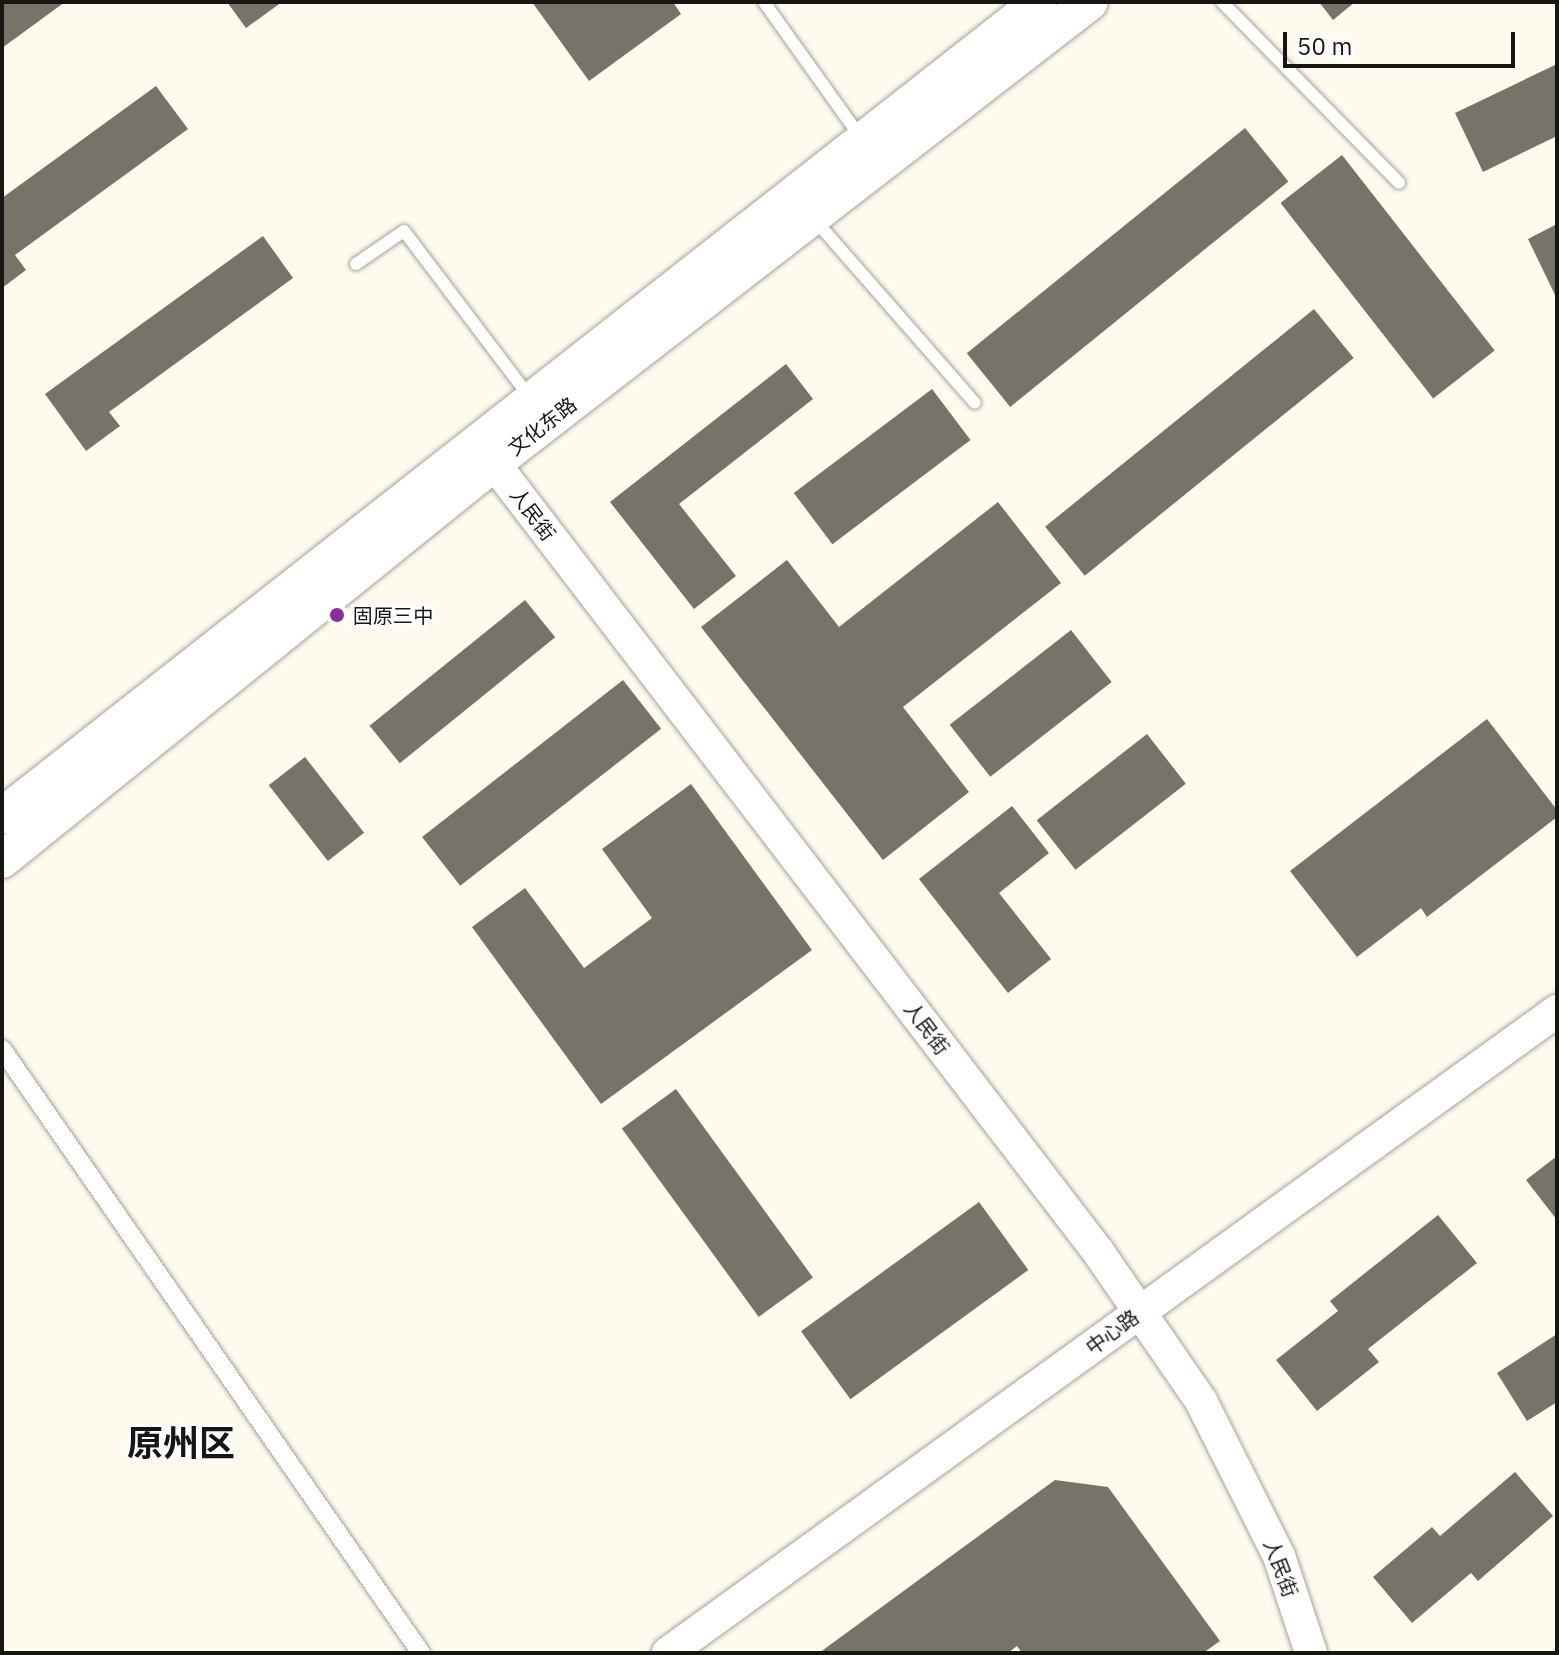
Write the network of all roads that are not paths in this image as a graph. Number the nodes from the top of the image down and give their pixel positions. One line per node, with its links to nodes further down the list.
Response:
1 (764, 2): 5 (lane)
2 (1039, 2): 5 (main road, 文化东路)
3 (1090, 2): 7 (main road, 文化东路)
4 (1222, 2): 6 (lane)
5 (862, 140): 10 (main road, 文化东路)
6 (1399, 183)
7 (812, 217): 9 (lane); 10 (main road, 文化东路)
8 (356, 264): 10 (lane)
9 (975, 403)
10 (541, 410): 11 (main road, 文化东路)
11 (486, 453): 12 (main road, 文化东路); 13 (main road, 文化东路); 16 (street, 人民街)
12 (2, 816)
13 (2, 860)
14 (1557, 1011): 16 (street, 中心路)
15 (2, 1049): 17 (street)
16 (1140, 1312): 18 (street, 中心路); 19 (street, 人民街)
17 (421, 1653)
18 (668, 1653)
19 (1311, 1653)

